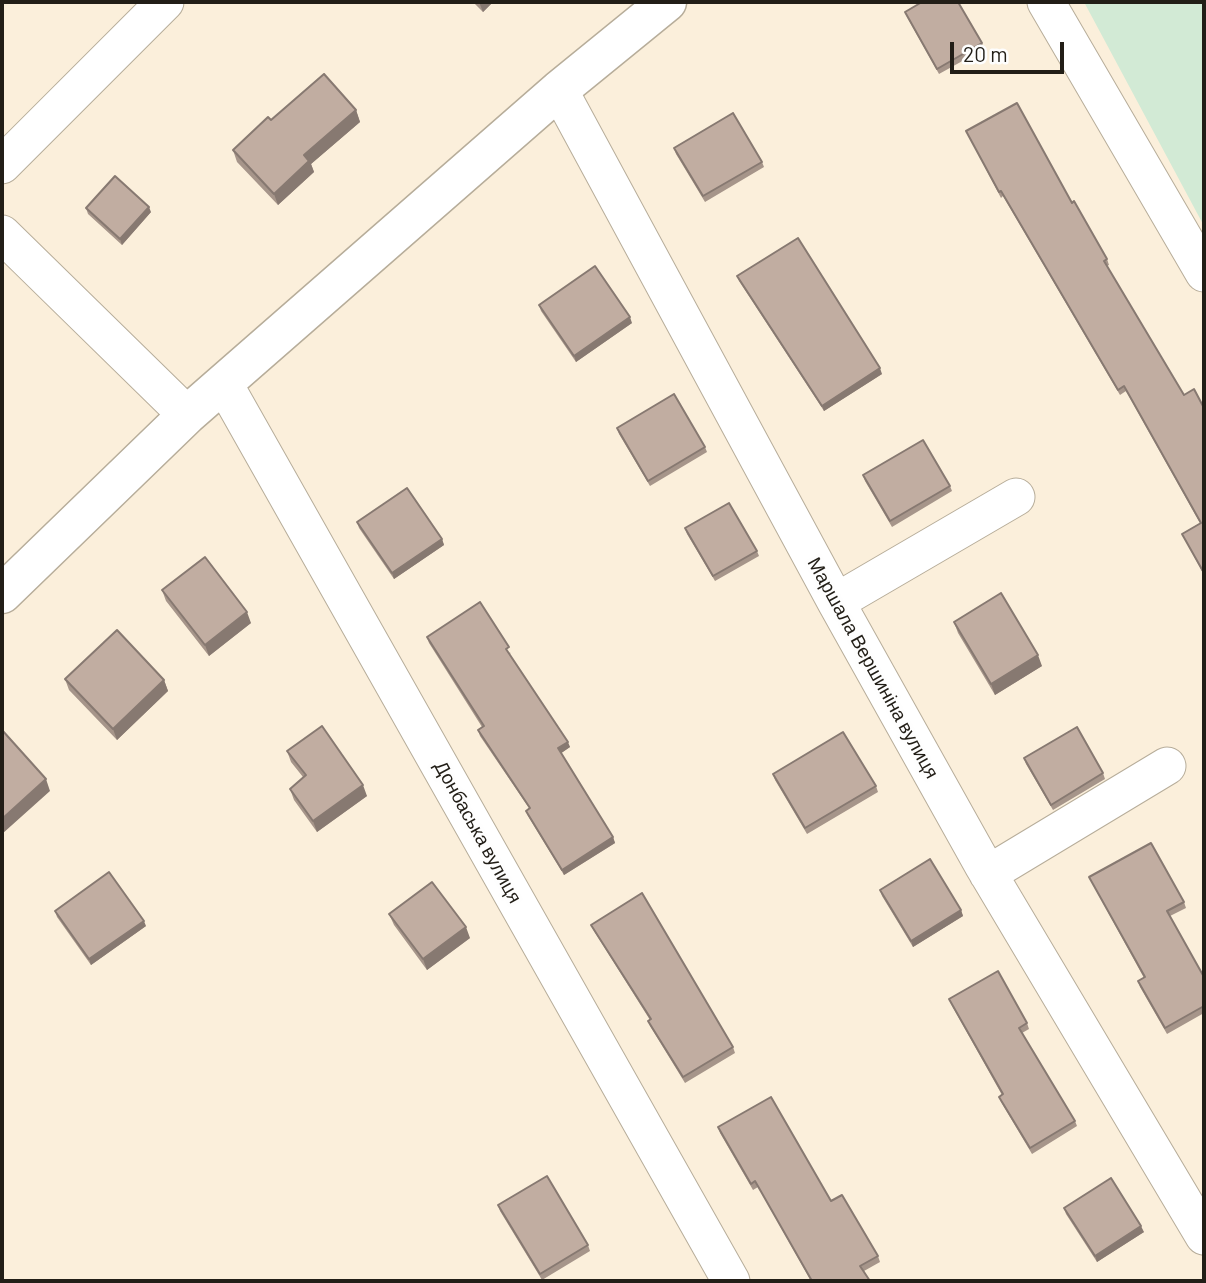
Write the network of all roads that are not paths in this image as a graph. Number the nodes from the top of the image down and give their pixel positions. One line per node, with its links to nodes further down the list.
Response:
1 (165, 2): 5 (street)
2 (667, 2): 4 (main road)
3 (1046, 2): 7 (street)
4 (559, 90): 8 (main road); 12 (street, Маршала Вершиніна вулиця)
5 (2, 165)
6 (2, 234): 9 (street)
7 (1204, 273)
8 (224, 384): 9 (main road); 16 (street, Донбаська вулиця)
9 (187, 415): 11 (main road)
10 (1016, 497): 12 (street)
11 (2, 594)
12 (836, 602): 14 (street, Маршала Вершиніна вулиця)
13 (1167, 766): 14 (street)
14 (988, 874): 15 (street, Маршала Вершиніна вулиця)
15 (1204, 1236)
16 (731, 1281)

